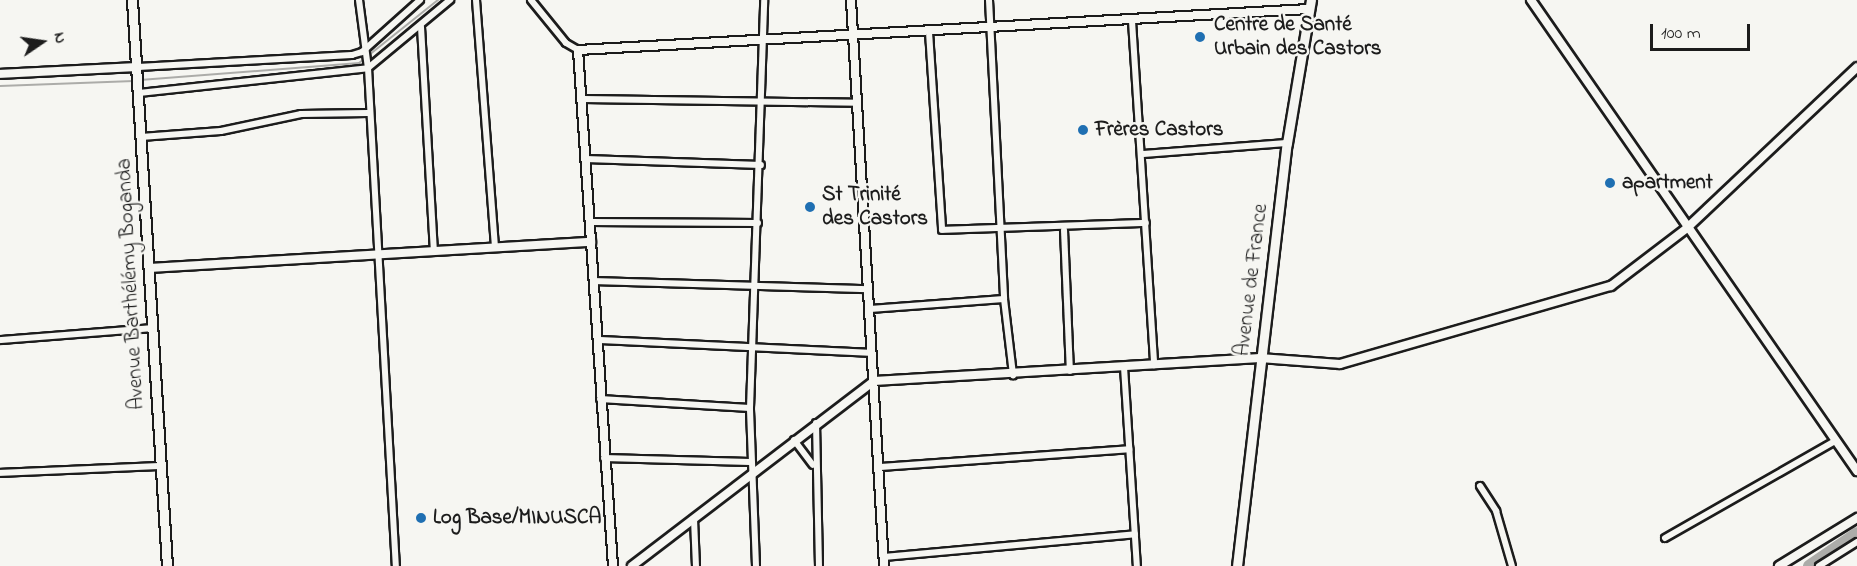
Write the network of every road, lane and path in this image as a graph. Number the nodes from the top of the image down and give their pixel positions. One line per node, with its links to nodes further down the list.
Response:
1 (132, 0): 22 (main road, Avenue Barthélémy Boganda)
2 (359, 0): 19 (street)
3 (420, 0): 19 (street)
4 (450, 0): 13 (street)
5 (476, 0): 41 (street)
6 (531, 0): 18 (street)
7 (764, 0): 17 (street)
8 (851, 0): 16 (street)
9 (989, 0): 14 (street)
10 (1531, 0): 37 (street)
11 (1310, 4): 12 (street); 30 (main road, Avenue de France)
12 (1132, 21): 14 (street); 31 (street)
13 (421, 27): 21 (street); 42 (street)
14 (991, 28): 15 (street); 39 (street)
15 (929, 32): 16 (street); 39 (street)
16 (854, 38): 17 (street); 27 (street)
17 (765, 41): 18 (street); 26 (street)
18 (578, 50): 25 (street)
19 (362, 52): 21 (street); 22 (street)
20 (1857, 67): 37 (street)
21 (368, 68): 24 (street); 28 (street)
22 (138, 70): 23 (street); 24 (main road, Avenue Barthélémy Boganda)
23 (0, 74)
24 (139, 90): 29 (main road, Avenue Barthélémy Boganda)
25 (584, 99): 26 (street); 32 (street)
26 (761, 101): 27 (street); 33 (street)
27 (858, 103): 47 (street)
28 (368, 113): 29 (street); 43 (street)
29 (141, 137): 44 (main road, Avenue Barthélémy Boganda)
30 (1287, 143): 31 (street); 55 (main road, Avenue de France)
31 (1143, 154): 36 (street)
32 (586, 159): 33 (street); 34 (street)
33 (761, 165): 35 (street)
34 (590, 222): 35 (street); 40 (street)
35 (758, 223): 46 (street)
36 (1146, 224): 38 (street); 56 (street)
37 (1687, 228): 55 (street); 65 (street)
38 (1064, 230): 39 (street); 58 (street)
39 (1002, 232): 48 (street)
40 (591, 242): 41 (street); 45 (street)
41 (495, 246): 42 (street)
42 (434, 250): 43 (street)
43 (378, 255): 44 (street); 83 (street)
44 (148, 268): 50 (main road, Avenue Barthélémy Boganda)
45 (593, 281): 46 (street); 52 (street)
46 (754, 285): 47 (street); 53 (street)
47 (869, 289): 49 (street)
48 (1004, 299): 49 (street); 59 (street)
49 (870, 309): 54 (street)
50 (151, 328): 51 (street); 70 (main road, Avenue Barthélémy Boganda)
51 (0, 340)
52 (598, 340): 53 (street); 61 (street)
53 (752, 344): 54 (street); 62 (street)
54 (871, 353): 60 (street)
55 (1260, 358): 56 (street); 90 (main road, Avenue de France)
56 (1154, 365): 57 (street)
57 (1124, 367): 58 (street); 66 (street)
58 (1070, 371): 59 (street)
59 (1014, 375): 60 (street)
60 (874, 381): 63 (street); 71 (street)
61 (600, 399): 62 (street); 67 (street)
62 (750, 408): 68 (street)
63 (816, 423): 64 (street); 69 (street)
64 (794, 440): 69 (street); 74 (street)
65 (1835, 441): 72 (street); 79 (street)
66 (1129, 449): 71 (street); 78 (street)
67 (604, 458): 68 (street); 84 (street)
68 (750, 462): 74 (street)
69 (813, 465): 88 (street)
70 (162, 466): 73 (street); 82 (main road, Avenue Barthélémy Boganda)
71 (880, 468): 81 (street)
72 (1857, 471)
73 (0, 473)
74 (750, 474): 77 (street); 87 (street)
75 (1479, 486): 91 (street)
76 (1857, 518): 92 (main road)
77 (694, 519): 85 (street); 86 (street)
78 (1135, 534): 81 (street); 89 (street)
79 (1665, 537)
80 (1857, 542): 93 (street)
81 (884, 562)
82 (167, 566)
83 (396, 566)
84 (613, 566)
85 (632, 566)
86 (696, 566)
87 (756, 566)
88 (819, 566)
89 (1137, 566)
90 (1238, 566)
91 (1512, 566)
92 (1779, 566)
93 (1819, 566)

